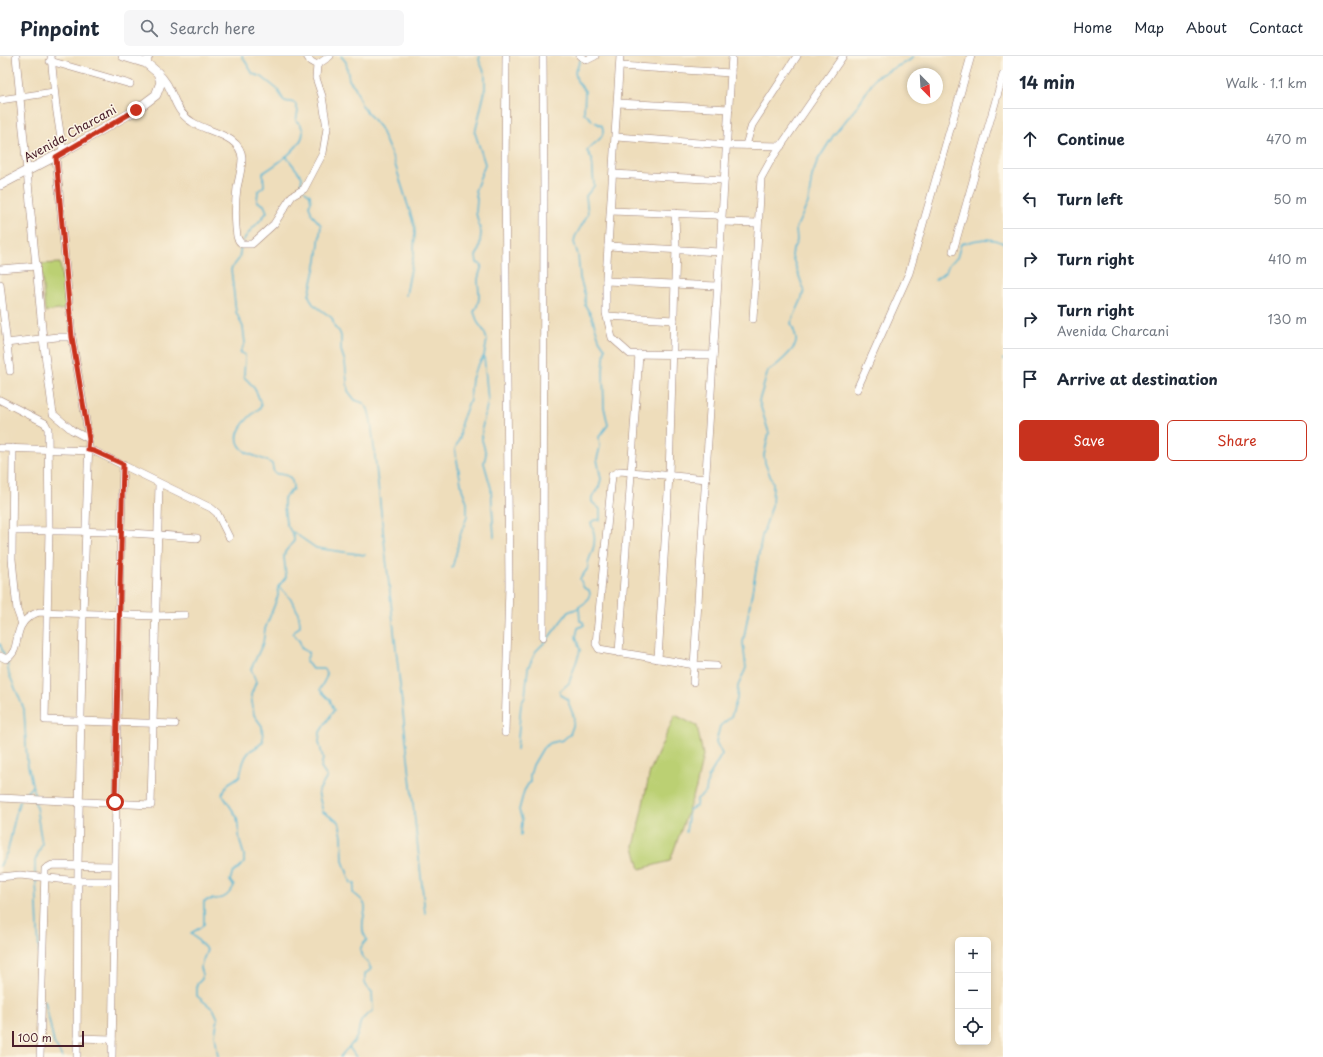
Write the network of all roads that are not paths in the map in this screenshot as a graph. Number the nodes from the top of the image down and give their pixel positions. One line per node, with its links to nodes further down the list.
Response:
1 (16, 56): 23 (street)
2 (123, 56): 15 (main road)
3 (307, 56): 16 (street)
4 (330, 56): 16 (street)
5 (506, 56): 96 (street)
6 (543, 56): 85 (street)
7 (580, 56): 8 (street)
8 (595, 56)
9 (620, 56): 17 (street)
10 (732, 56): 19 (street)
11 (797, 56): 29 (street)
12 (843, 56): 30 (street)
13 (971, 56): 60 (street)
14 (51, 59): 21 (street); 22 (street)
15 (148, 59): 18 (main road)
16 (317, 65): 18 (street)
17 (620, 66): 19 (street); 25 (street)
18 (158, 73): 31 (main road, Avenida Charcani)
19 (731, 73): 26 (street)
20 (1003, 75): 42 (street)
21 (130, 84)
22 (54, 92): 23 (street); 31 (street)
23 (19, 97): 24 (street); 32 (street)
24 (0, 100)
25 (618, 103): 26 (street); 27 (street)
26 (729, 109): 28 (street)
27 (616, 137): 28 (street); 33 (street)
28 (727, 145): 29 (street); 34 (street)
29 (746, 145): 30 (street)
30 (781, 146): 39 (street)
31 (59, 154): 32 (main road, Avenida Charcani); 53 (street)
32 (28, 171): 35 (main road, Avenida Charcani); 44 (street)
33 (613, 174): 34 (street); 36 (street)
34 (724, 180): 38 (street)
35 (0, 185)
36 (611, 211): 37 (street); 40 (street)
37 (675, 213): 38 (street); 41 (street)
38 (722, 218): 39 (street); 43 (street)
39 (758, 223): 51 (street)
40 (608, 246): 41 (street); 46 (street)
41 (676, 250): 43 (street); 48 (street)
42 (953, 251)
43 (720, 252): 49 (street)
44 (37, 266): 45 (street); 54 (street)
45 (0, 269)
46 (606, 280): 48 (street); 50 (street)
47 (0, 284): 55 (street)
48 (675, 284): 49 (street); 52 (street)
49 (717, 286): 58 (street)
50 (607, 316): 52 (street); 56 (street)
51 (753, 319)
52 (674, 320): 57 (street)
53 (72, 337): 54 (street); 62 (street)
54 (43, 339): 55 (street); 62 (street)
55 (6, 343): 59 (street)
56 (639, 354): 57 (street); 68 (street)
57 (672, 354): 58 (street); 69 (street)
58 (713, 355): 70 (street)
59 (10, 371)
60 (857, 389)
61 (0, 400): 65 (street)
62 (89, 439): 66 (street)
63 (0, 448): 64 (street)
64 (13, 448): 65 (street); 73 (street)
65 (50, 450): 66 (street); 72 (street)
66 (88, 450): 67 (street); 74 (street)
67 (123, 464): 71 (street); 75 (street)
68 (631, 472): 69 (street); 86 (street); 86 (street)
69 (669, 475): 70 (street); 88 (street)
70 (706, 479): 89 (street)
71 (159, 484): 76 (street); 77 (street)
72 (49, 530): 73 (street); 74 (street); 79 (street)
73 (12, 531): 84 (street)
74 (86, 533): 75 (street); 80 (street)
75 (120, 534): 76 (street); 81 (street)
76 (159, 534): 78 (street); 83 (street)
77 (229, 537)
78 (197, 538)
79 (48, 612): 80 (street); 84 (street); 92 (street)
80 (83, 614): 81 (street); 92 (street)
81 (119, 615): 83 (street); 93 (street)
82 (185, 615): 83 (street)
83 (155, 616): 94 (street)
84 (22, 624): 87 (street)
85 (543, 637)
86 (619, 652): 88 (street)
87 (0, 656)
88 (658, 659): 89 (street)
89 (694, 664): 90 (street); 91 (street)
90 (716, 666)
91 (693, 682)
92 (82, 720): 93 (street); 98 (street)
93 (117, 722): 94 (street); 99 (street)
94 (154, 723): 95 (street); 99 (street)
95 (175, 724)
96 (505, 733)
97 (0, 798): 98 (street)
98 (80, 800): 99 (street); 100 (street)
99 (115, 802): 101 (street)
100 (78, 865): 101 (street); 103 (street); 105 (street)
101 (114, 866): 104 (street)
102 (0, 877): 103 (street)
103 (44, 878): 105 (street); 108 (street)
104 (114, 880): 105 (street); 107 (street)
105 (78, 881): 106 (street)
106 (77, 1038): 107 (street); 109 (street)
107 (112, 1039): 110 (street)
108 (40, 1057)
109 (77, 1057)
110 (112, 1057)

